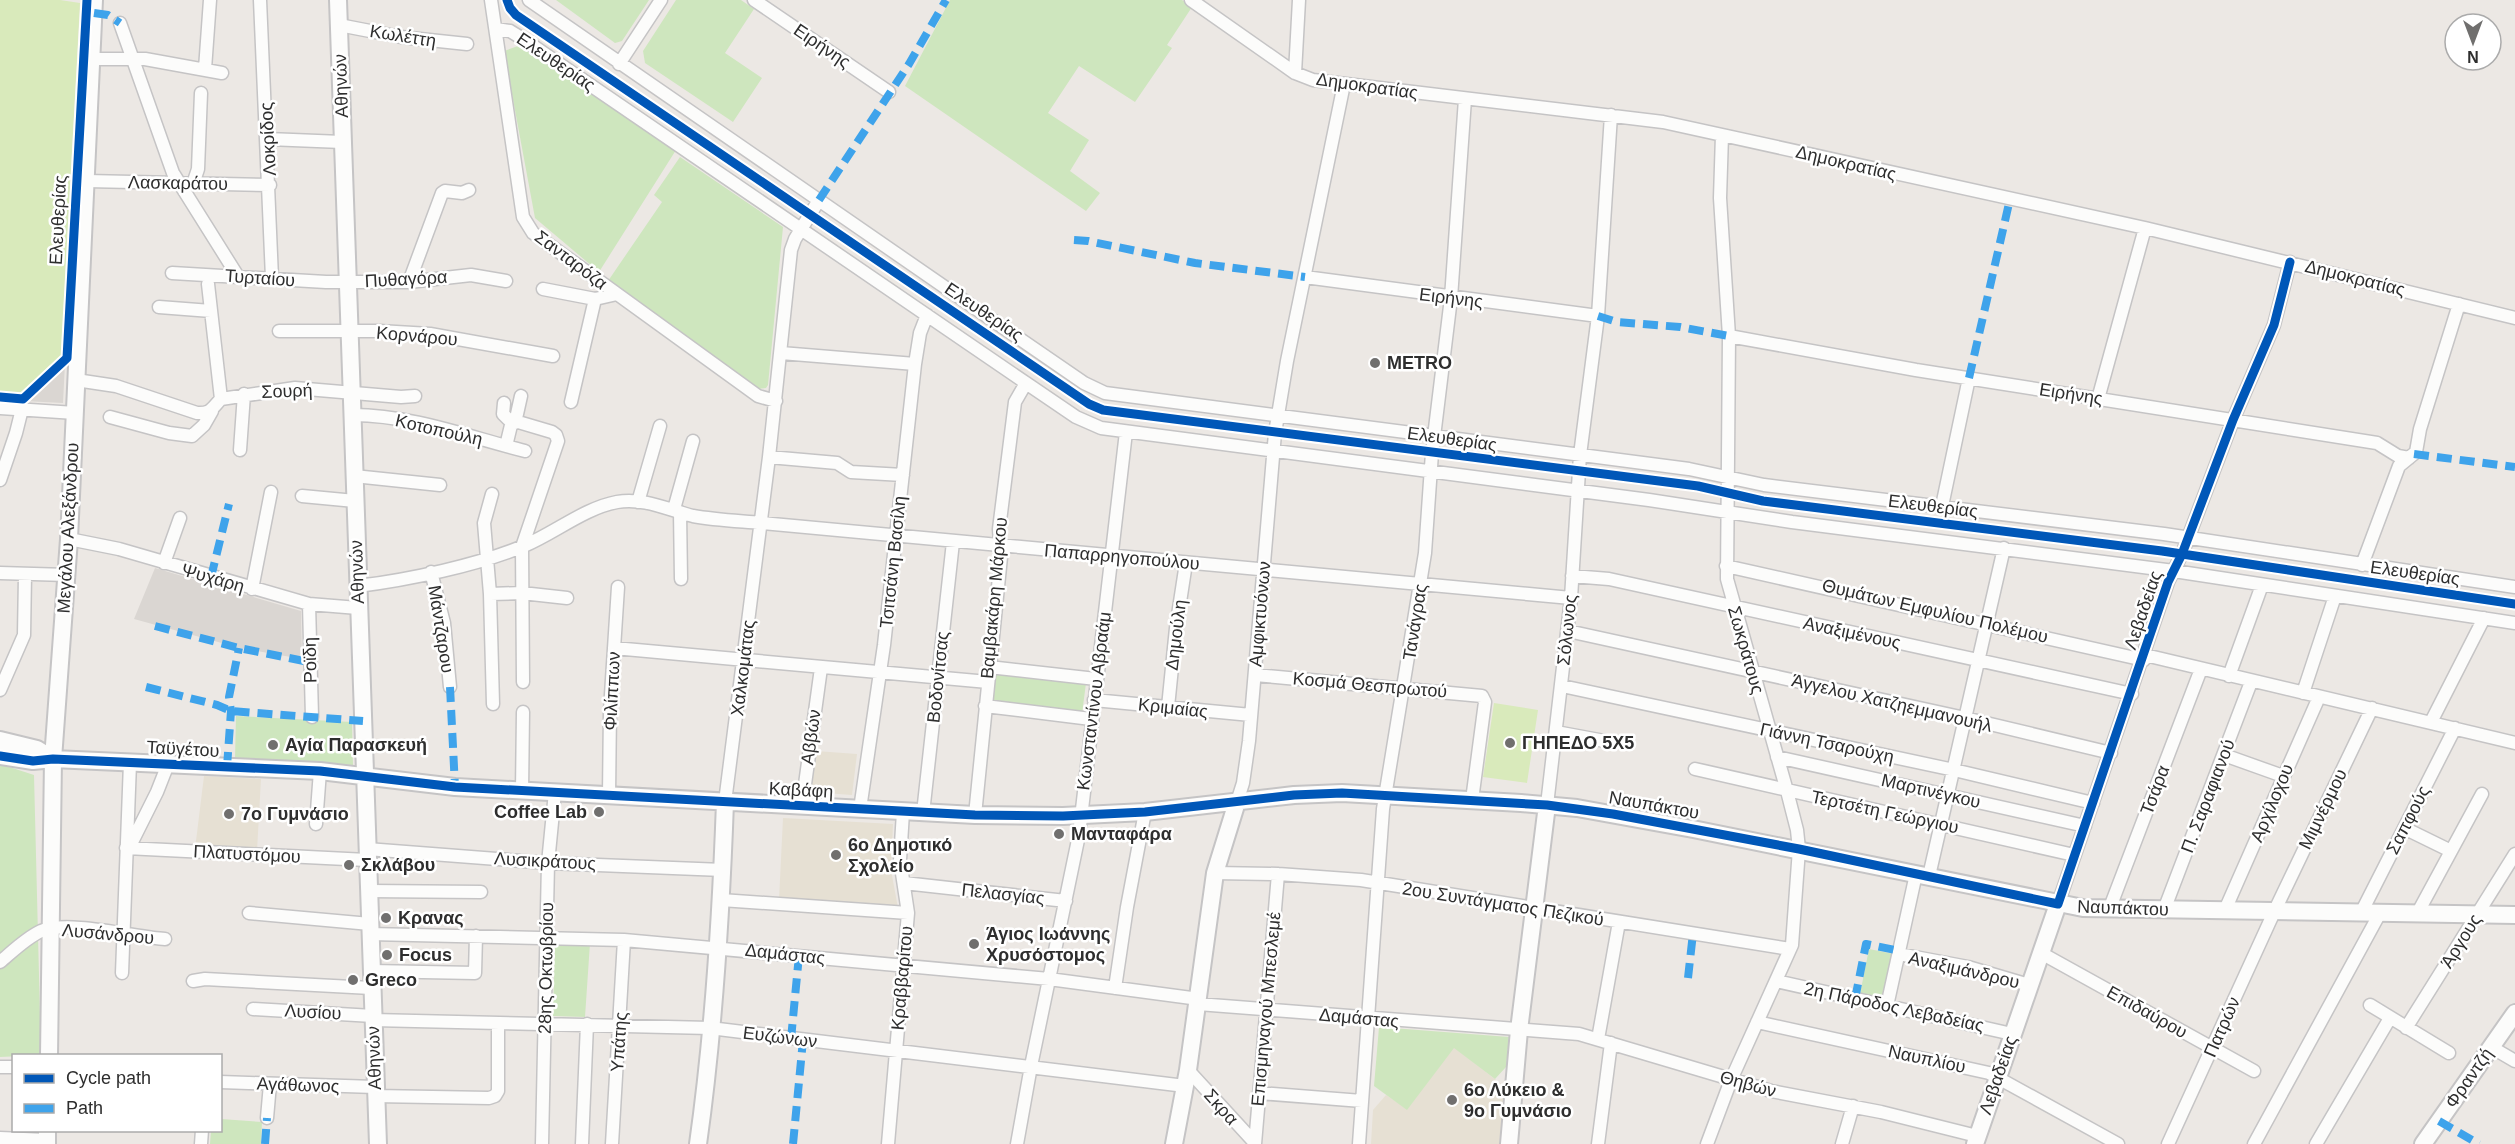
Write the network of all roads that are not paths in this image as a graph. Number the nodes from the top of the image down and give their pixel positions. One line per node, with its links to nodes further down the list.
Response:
1 (94, 0): 16 (street, Μεγάλου Αλεξάνδρου)
2 (210, 0): 18 (street)
3 (260, 0): 27 (street, Λοκρίδος)
4 (338, 0): 12 (street, Αθηνών)
5 (491, 0): 13 (street, Σανταρόζα)
6 (529, 0): 17 (street, Ελευθερίας)
7 (661, 0): 17 (street)
8 (754, 0): 22 (street, Ειρήνης)
9 (1191, 0): 20 (street, Δημοκρατίας)
10 (1299, 0): 20 (street)
11 (120, 23): 15 (street)
12 (339, 25): 14 (street, Κωλέττη); 28 (street, Αθηνών)
13 (496, 29): 35 (street, Ελευθερίας); 48 (street, Σανταρόζα)
14 (467, 44)
15 (131, 58): 16 (street); 18 (street); 30 (street)
16 (93, 59): 29 (street, Μεγάλου Αλεξάνδρου)
17 (619, 63): 34 (street, Ελευθερίας)
18 (205, 69): 19 (street)
19 (222, 73)
20 (1295, 73): 21 (street, Δημοκρατίας)
21 (1344, 84): 24 (street, Δημοκρατίας); 41 (street, Αμφικτυόνων)
22 (890, 92)
23 (201, 93): 31 (street)
24 (1465, 99): 25 (street, Δημοκρατίας); 49 (street, Τανάγρας)
25 (1611, 115): 26 (street, Δημοκρατίας); 55 (street, Σόλωνος)
26 (1722, 135): 36 (street, Δημοκρατίας); 59 (street, Σωκράτους)
27 (268, 139): 28 (street); 32 (street, Λοκρίδος)
28 (342, 142): 44 (street, Αθηνών)
29 (87, 181): 30 (street, Λασκαράτου); 64 (street, Μεγάλου Αλεξάνδρου)
30 (179, 183): 31 (street, Λασκαράτου); 40 (street)
31 (193, 184): 32 (street, Λασκαράτου)
32 (270, 185): 43 (street, Λοκρίδος)
33 (469, 190): 45 (street)
34 (819, 200): 35 (street, Χαλκομάτας); 80 (street, Ελευθερίας)
35 (802, 228): 54 (street, Ελευθερίας); 60 (street, Χαλκομάτας)
36 (2145, 228): 37 (street, Δημοκρατίας); 71 (street)
37 (2290, 262): 51 (street, Δημοκρατίας); 82 (street, Λεβαδείας)
38 (172, 273): 39 (street, Τυρταίου)
39 (222, 275): 40 (street, Τυρταίου); 43 (street)
40 (237, 275): 43 (street, Τυρταίου)
41 (1305, 277): 49 (street, Ειρήνης); 80 (street, Αμφικτυόνων)
42 (506, 281): 45 (street, Πυθαγόρα)
43 (271, 282): 44 (street, Τυρταίου)
44 (349, 282): 45 (street, Πυθαγόρα); 58 (street, Αθηνών)
45 (409, 282)
46 (208, 284): 53 (street)
47 (543, 289): 50 (street)
48 (617, 294): 50 (street); 72 (street, Σανταρόζα)
49 (1451, 298): 55 (street, Ειρήνης); 86 (street, Τανάγρας)
50 (595, 299): 74 (street)
51 (2459, 304): 56 (street, Δημοκρατίας); 94 (street)
52 (159, 307): 53 (street)
53 (210, 311): 70 (street)
54 (927, 315): 62 (street, Τσιτσάνη Βασίλη); 65 (street, Ελευθερίας)
55 (1598, 316): 92 (street, Σόλωνος)
56 (2515, 318)
57 (279, 331): 58 (street, Κορνάρου)
58 (351, 331): 61 (street, Κορνάρου); 67 (street, Αθηνών)
59 (1729, 336): 63 (street, Ειρήνης); 98 (street, Σωκράτους)
60 (781, 353): 62 (street); 72 (street, Χαλκομάτας)
61 (553, 356)
62 (915, 364): 97 (street, Τσιτσάνη Βασίλη)
63 (1969, 378): 71 (street, Ειρήνης); 107 (street)
64 (76, 380): 77 (street); 78 (street, Μεγάλου Αλεξάνδρου)
65 (1026, 383): 85 (street, Ελευθερίας); 116 (street, Βαμβακάρη Μάρκου)
66 (244, 394): 67 (street, Σουρή); 70 (street, Σουρή); 89 (street)
67 (353, 394): 68 (street, Σουρή); 79 (street, Αθηνών)
68 (415, 396)
69 (521, 396): 83 (street)
70 (221, 399): 77 (street)
71 (2098, 399): 82 (street, Ειρήνης)
72 (776, 401): 93 (street, Χαλκομάτας)
73 (504, 402): 83 (street)
74 (571, 402)
75 (0, 408): 76 (street)
76 (22, 409): 78 (street); 99 (street)
77 (212, 411): 81 (street)
78 (75, 413): 113 (street, Μεγάλου Αλεξάνδρου)
79 (353, 415): 88 (street, Κοτοπούλη); 96 (street, Αθηνών)
80 (1277, 416): 86 (street, Ελευθερίας); 91 (street, Αμφικτυόνων)
81 (110, 417)
82 (2233, 420): 94 (street, Ειρήνης); 114 (street, Λεβαδείας)
83 (513, 422): 88 (street); 117 (street)
84 (660, 426): 106 (street)
85 (1126, 432): 91 (street, Ελευθερίας); 119 (street, Κωνσταντίνου Αβραάμ)
86 (1434, 437): 92 (street, Ελευθερίας); 95 (street, Τανάγρας)
87 (693, 441): 108 (street)
88 (506, 446): 90 (street, Κοτοπούλη)
89 (240, 450)
90 (525, 451)
91 (1272, 452): 95 (street, Ελευθερίας); 125 (street, Αμφικτυόνων)
92 (1580, 455): 98 (street, Ελευθερίας); 101 (street, Σόλωνος)
93 (769, 457): 97 (street); 111 (street, Χαλκομάτας)
94 (2409, 458): 123 (street)
95 (1431, 471): 101 (street, Ελευθερίας); 133 (street, Τανάγρας)
96 (354, 476): 100 (street); 105 (street, Αθηνών)
97 (903, 476): 112 (street, Τσιτσάνη Βασίλη)
98 (1726, 476): 107 (street, Ελευθερίας); 109 (street, Σωκράτους)
99 (0, 480)
100 (440, 485)
101 (1577, 490): 109 (street, Ελευθερίας); 131 (street, Σόλωνος)
102 (272, 492): 138 (street)
103 (492, 494): 120 (street)
104 (302, 496): 105 (street)
105 (355, 501): 135 (street, Αθηνών)
106 (638, 502): 108 (street, Παπαρρηγοπούλου); 117 (street, Παπαρρηγοπούλου)
107 (1942, 506): 114 (street, Ελευθερίας)
108 (677, 510): 111 (street, Παπαρρηγοπούλου); 132 (street)
109 (1726, 511): 118 (street, Ελευθερίας); 124 (street, Σωκράτους)
110 (180, 518): 122 (street)
111 (761, 523): 112 (street, Παπαρρηγοπούλου); 153 (street, Χαλκομάτας)
112 (896, 536): 115 (street, Παπαρρηγοπούλου); 159 (street, Τσιτσάνη Βασίλη)
113 (69, 538): 122 (street, Ψυχάρη); 130 (street, Μεγάλου Αλεξάνδρου)
114 (2189, 538): 123 (street, Ελευθερίας); 126 (street, Λεβαδείας)
115 (953, 542): 116 (street, Παπαρρηγοπούλου); 162 (street, Βοδονίτσας)
116 (1000, 546): 119 (street, Παπαρρηγοπούλου); 155 (street, Βαμβακάρη Μάρκου)
117 (522, 547): 120 (street, Παπαρρηγοπούλου); 139 (street)
118 (2004, 548): 126 (street, Ελευθερίας); 149 (street)
119 (1111, 556): 121 (street, Παπαρρηγοπούλου); 163 (street, Κωνσταντίνου Αβραάμ)
120 (488, 558): 127 (street, Παπαρρηγοπούλου); 140 (street)
121 (1186, 563): 125 (street, Παπαρρηγοπούλου); 177 (street, Δημούλη)
122 (164, 564): 138 (street, Ψυχάρη)
123 (2362, 565): 137 (street, Ελευθερίας)
124 (1726, 566): 145 (street, Σωκράτους); 149 (street, Θυμάτων Εμφυλίου Πολέμου)
125 (1263, 570): 133 (street, Παπαρρηγοπούλου); 160 (street, Αμφικτυόνων)
126 (2174, 570): 134 (street, Ελευθερίας); 152 (street, Λεβαδείας)
127 (431, 572): 135 (street, Παπαρρηγοπούλου); 168 (street, Μάντζαρου)
128 (0, 573): 129 (street)
129 (25, 575): 130 (street); 170 (street)
130 (67, 575): 195 (street, Μεγάλου Αλεξάνδρου)
131 (1572, 576): 143 (street, Σόλωνος); 145 (street, Αναξιμένους)
132 (681, 579)
133 (1421, 584): 143 (street, Παπαρρηγοπούλου); 169 (street, Τανάγρας)
134 (2262, 585): 141 (street, Ελευθερίας); 161 (street)
135 (358, 586): 146 (street, Αθηνών)
136 (618, 587): 151 (street, Φιλίππων)
137 (2515, 587)
138 (252, 589): 144 (street, Ψυχάρη)
139 (522, 593): 140 (street); 142 (street); 164 (street)
140 (490, 594): 175 (street)
141 (2336, 596): 147 (street, Ελευθερίας); 171 (street)
142 (567, 598)
143 (1571, 598): 150 (street, Σόλωνος)
144 (309, 604): 146 (street, Ψυχάρη); 181 (street, Ροϊδη)
145 (1734, 607): 154 (street, Αναξιμένους); 158 (street, Σωκράτους)
146 (358, 608): 202 (street, Αθηνών)
147 (2484, 618): 148 (street, Ελευθερίας); 184 (street)
148 (2515, 623)
149 (1987, 624): 152 (street, Θυμάτων Εμφυλίου Πολέμου); 154 (street)
150 (1568, 632): 158 (street, Άγγελου Χατζηεμμανουήλ); 167 (street, Σόλωνος)
151 (614, 648): 153 (street); 207 (street, Φιλίππων)
152 (2144, 657): 157 (street, Θυμάτων Εμφυλίου Πολέμου); 172 (street, Λεβαδείας)
153 (744, 660): 156 (street); 211 (street, Χαλκομάτας)
154 (1979, 661): 172 (street, Αναξιμένους); 182 (street)
155 (989, 667): 163 (street); 165 (street, Βαμβακάρη Μάρκου)
156 (821, 668): 159 (street); 215 (street, Αββών)
157 (2201, 669): 161 (street, Θυμάτων Εμφυλίου Πολέμου); 245 (street, Τσάρα)
158 (1752, 671): 182 (street, Άγγελου Χατζηεμμανουήλ); 186 (street, Σωκράτους)
159 (880, 672): 162 (street); 216 (street, Τσιτσάνη Βασίλη)
160 (1255, 675): 169 (street, Κοσμά Θεσπρωτού); 180 (street, Αμφικτυόνων)
161 (2229, 676): 166 (street, Θυμάτων Εμφυλίου Πολέμου)
162 (938, 677): 165 (street); 219 (street, Βοδονίτσας)
163 (1096, 679): 174 (street, Κωνσταντίνου Αβραάμ)
164 (523, 682)
165 (987, 682): 176 (street, Βαμβακάρη Μάρκου)
166 (2252, 682): 171 (street, Θυμάτων Εμφυλίου Πολέμου); 192 (street, Π. Σαραφιανού)
167 (1562, 686): 186 (street, Γιάννη Τσαρούχη); 187 (street, Σόλωνος)
168 (450, 687)
169 (1404, 689): 208 (street, Τανάγρας); 210 (street, Κοσμά Θεσπρωτού)
170 (0, 690)
171 (2303, 693): 173 (street, Θυμάτων Εμφυλίου Πολέμου)
172 (2132, 694): 191 (street, Λεβαδείας)
173 (2319, 696): 178 (street, Θυμάτων Εμφυλίου Πολέμου); 201 (street, Αρχίλοχου)
174 (1094, 700): 177 (street, Κριμαίας); 183 (street, Κωνσταντίνου Αβραάμ)
175 (494, 704)
176 (985, 706): 183 (street); 220 (street, Βαμβακάρη Μάρκου)
177 (1168, 707): 180 (street, Κριμαίας)
178 (2372, 708): 184 (street, Θυμάτων Εμφυλίου Πολέμου); 248 (street, Μιμνέρμου)
179 (523, 712): 203 (street)
180 (1251, 715): 212 (street, Αμφικτυόνων)
181 (312, 717)
182 (1965, 718): 191 (street, Άγγελου Χατζηεμμανουήλ); 199 (street)
183 (1092, 719): 221 (street, Κωνσταντίνου Αβραάμ)
184 (2431, 722): 185 (street, Θυμάτων Εμφυλίου Πολέμου)
185 (2455, 728): 190 (street, Θυμάτων Εμφυλίου Πολέμου); 225 (street, Σαπφούς)
186 (1769, 730): 194 (street, Σωκράτους); 199 (street, Γιάννη Τσαρούχη)
187 (1556, 732): 189 (street); 214 (street, Σόλωνος)
188 (0, 740): 195 (street, Ταϋγέτου)
189 (1610, 741)
190 (2515, 743)
191 (2111, 753): 213 (street, Λεβαδείας)
192 (2224, 754): 201 (street); 246 (street, Π. Σαραφιανού)
193 (0, 756): 195 (street, Ταϋγέτου)
194 (1777, 757): 204 (street, Σωκράτους); 209 (street, Μαρτινέγκου)
195 (53, 759): 196 (street, Ταϋγέτου); 257 (street, Μεγάλου Αλεξάνδρου)
196 (130, 763): 197 (street, Ταϋγέτου); 226 (street)
197 (168, 764): 200 (street, Ταϋγέτου); 226 (street)
198 (1695, 769): 204 (street, Τερτσέτη Γεώργιου)
199 (1953, 770): 209 (street); 213 (street, Γιάννη Τσαρούχη)
200 (320, 771): 202 (street, Ταϋγέτου); 222 (street)
201 (2283, 776): 247 (street, Αρχίλοχου)
202 (364, 778): 203 (street, Καβάφη); 230 (street, Αθηνών)
203 (522, 790): 205 (street, Καβάφη)
204 (1787, 790): 223 (street, Τερτσέτη Γεώργιου); 227 (street, Σωκράτους)
205 (555, 792): 207 (street, Καβάφη); 232 (street, 28ης Οκτωβρίου)
206 (2482, 794): 228 (street)
207 (609, 795): 211 (street, Καβάφη)
208 (1386, 795): 210 (street, Ναυπάκτου); 212 (street, Ναυπάκτου); 238 (street, Τανάγρας)
209 (1948, 795): 223 (street); 224 (street, Μαρτινέγκου)
210 (1472, 800): 214 (street, Ναυπάκτου)
211 (725, 802): 215 (street, Καβάφη); 233 (street, Χαλκομάτας)
212 (1237, 802): 218 (street, Καβάφη); 234 (street, Αμφικτυόνων)
213 (2093, 803): 224 (street, Λεβαδείας)
214 (1547, 805): 227 (street, Ναυπάκτου); 244 (street, Σόλωνος)
215 (802, 806): 216 (street, Καβάφη)
216 (860, 809): 217 (street, Καβάφη)
217 (903, 812): 219 (street, Καβάφη); 237 (street, Κραββαρίτου)
218 (1145, 812): 221 (street, Καβάφη); 276 (street)
219 (923, 813): 220 (street, Καβάφη)
220 (975, 815): 221 (street, Καβάφη)
221 (1081, 816): 242 (street, Κωνσταντίνου Αβραάμ)
222 (316, 824)
223 (1941, 824): 231 (street, Τερτσέτη Γεώργιου); 236 (street)
224 (2085, 826): 231 (street, Λεβαδείας)
225 (2404, 828): 228 (street); 251 (street, Σαπφούς)
226 (128, 848): 230 (street, Πλατυστόμου); 259 (street)
227 (1799, 849): 236 (street, Ναυπάκτου); 265 (street, Σωκράτους)
228 (2451, 851): 253 (street)
229 (2515, 854): 254 (street, Άργους)
230 (367, 855): 232 (street, Λυσικράτους); 239 (street, Αθηνών)
231 (2074, 855): 243 (street, Λεβαδείας)
232 (548, 863): 233 (street, Λυσικράτους); 261 (street, 28ης Οκτωβρίου)
233 (723, 870): 241 (street, Χαλκομάτας)
234 (1215, 873): 235 (street, 2ου Συντάγματος Πεζικού); 277 (street, Αμφικτυόνων)
235 (1278, 874): 238 (street, 2ου Συντάγματος Πεζικού); 281 (street, Επισμηναγού Μπεσλεμέ)
236 (1922, 875): 243 (street, Ναυπάκτου); 267 (street)
237 (904, 883): 242 (street, Πελασγίας); 250 (street, Κραββαρίτου)
238 (1377, 884): 244 (street, 2ου Συντάγματος Πεζικού); 285 (street, Τανάγρας)
239 (369, 891): 240 (street); 258 (street, Αθηνών)
240 (481, 892)
241 (722, 900): 250 (street); 264 (street, Χαλκομάτας)
242 (1066, 901): 271 (street, Κωνσταντίνου Αβραάμ)
243 (2058, 904): 245 (street, Ναυπάκτου); 266 (street, Λεβαδείας)
244 (1536, 909): 256 (street, 2ου Συντάγματος Πεζικού); 293 (street, Σόλωνος)
245 (2109, 910): 246 (street, Ναυπάκτου)
246 (2164, 910): 247 (street, Ναυπάκτου)
247 (2225, 910): 248 (street, Ναυπάκτου)
248 (2275, 910): 251 (street, Ναυπάκτου); 298 (street, Πατρών)
249 (249, 913): 258 (street, Δαμάστας)
250 (908, 913): 269 (street, Κραββαρίτου)
251 (2361, 913): 252 (street, Ναυπάκτου)
252 (2380, 913): 253 (street, Ναυπάκτου); 334 (street)
253 (2417, 914): 254 (street, Ναυπάκτου)
254 (2477, 915): 255 (street, Ναυπάκτου); 292 (street, Άργους)
255 (2515, 915)
256 (1619, 922): 265 (street, 2ου Συντάγματος Πεζικού); 295 (street)
257 (51, 928): 259 (street, Λυσάνδρου); 268 (street); 301 (street, Μεγάλου Αλεξάνδρου)
258 (370, 929): 260 (street, Δαμάστας); 272 (street, Αθηνών)
259 (123, 933): 262 (street, Λυσάνδρου); 270 (street)
260 (476, 936): 261 (street, Δαμάστας); 272 (street)
261 (546, 937): 263 (street, Δαμάστας); 288 (street, 28ης Οκτωβρίου)
262 (165, 939)
263 (624, 940): 264 (street, Δαμάστας); 290 (street, Υπάτης)
264 (718, 948): 269 (street, Δαμάστας); 291 (street, Χαλκομάτας)
265 (1791, 949): 274 (street, Σωκράτους)
266 (2041, 952): 275 (street, Λεβαδείας); 298 (street, Επιδαύρου)
267 (1899, 954): 275 (street, Αναξιμάνδρου); 279 (street)
268 (0, 962)
269 (903, 965): 271 (street, Δαμάστας); 299 (street, Κραββαρίτου)
270 (122, 973)
271 (1049, 979): 276 (street, Δαμάστας); 303 (street, Κωνσταντίνου Αβραάμ)
272 (371, 980): 273 (street); 283 (street, Αθηνών)
273 (193, 981)
274 (1776, 981): 279 (street, 2η Πάροδος Λεβαδείας); 286 (street, Σωκράτους)
275 (2029, 985): 294 (street, Λεβαδείας)
276 (1115, 988): 277 (street, Δαμάστας)
277 (1198, 1001): 281 (street, Δαμάστας); 306 (street, Αμφικτυόνων)
278 (2370, 1005): 284 (street)
279 (1887, 1006): 294 (street, 2η Πάροδος Λεβαδείας)
280 (253, 1009): 283 (street, Λυσίου)
281 (1267, 1011): 285 (street, Δαμάστας); 311 (street, Επισμηναγού Μπεσλεμέ)
282 (2515, 1012): 297 (street, Φραντζή)
283 (373, 1018): 287 (street, Ευζώνων); 310 (street, Αθηνών)
284 (2390, 1018): 292 (street); 335 (street)
285 (1367, 1019): 293 (street, Δαμάστας); 312 (street, Τανάγρας)
286 (1757, 1022): 305 (street, Ναυπλίου); 307 (street, Σωκράτους)
287 (498, 1023): 288 (street, Ευζώνων); 310 (street, Αγάθωνος)
288 (545, 1024): 289 (street, Ευζώνων); 319 (street, 28ης Οκτωβρίου)
289 (587, 1024): 290 (street, Ευζώνων); 320 (street)
290 (620, 1025): 291 (street, Ευζώνων); 321 (street, Υπάτης)
291 (711, 1028): 299 (street, Ευζώνων); 322 (street, Χαλκομάτας)
292 (2406, 1028): 300 (street)
293 (1519, 1030): 295 (street, Θηβών); 328 (street, Σόλωνος)
294 (2012, 1034): 305 (street, Λεβαδείας)
295 (1598, 1039): 296 (street, Θηβών)
296 (1611, 1043): 307 (street, Θηβών); 329 (street)
297 (2491, 1047): 302 (street); 336 (street, Φραντζή)
298 (2212, 1048): 304 (street, Επιδαύρου); 333 (street, Πατρών)
299 (896, 1049): 303 (street, Ευζώνων); 323 (street, Κραββαρίτου)
300 (2449, 1053)
301 (49, 1054)
302 (2515, 1061)
303 (1030, 1066): 306 (street, Ευζώνων); 324 (street, Κωνσταντίνου Αβραάμ)
304 (2254, 1071)
305 (1997, 1076): 317 (street, Λεβαδείας); 332 (street, Ναυπλίου)
306 (1187, 1078): 325 (street, Αμφικτυόνων); 326 (street, Σκρα)
307 (1731, 1080): 313 (street, Θηβών); 330 (street, Σωκράτους)
308 (222, 1082): 309 (street, Αγάθωνος)
309 (270, 1084): 310 (street, Αγάθωνος); 314 (street)
310 (375, 1092): 318 (street, Αθηνών)
311 (1259, 1093): 312 (street); 326 (street, Επισμηναγού Μπεσλεμέ)
312 (1362, 1101): 327 (street, Τανάγρας)
313 (1853, 1106): 317 (street, Θηβών); 331 (street)
314 (267, 1118)
315 (0, 1138): 316 (street)
316 (47, 1138)
317 (1976, 1140)
318 (378, 1144)
319 (542, 1144)
320 (582, 1144)
321 (612, 1144)
322 (698, 1144)
323 (888, 1144)
324 (1017, 1144)
325 (1174, 1144)
326 (1255, 1144)
327 (1359, 1144)
328 (1509, 1144)
329 (1598, 1144)
330 (1707, 1144)
331 (1842, 1144)
332 (2118, 1144)
333 (2168, 1144)
334 (2254, 1144)
335 (2316, 1144)
336 (2423, 1144)

